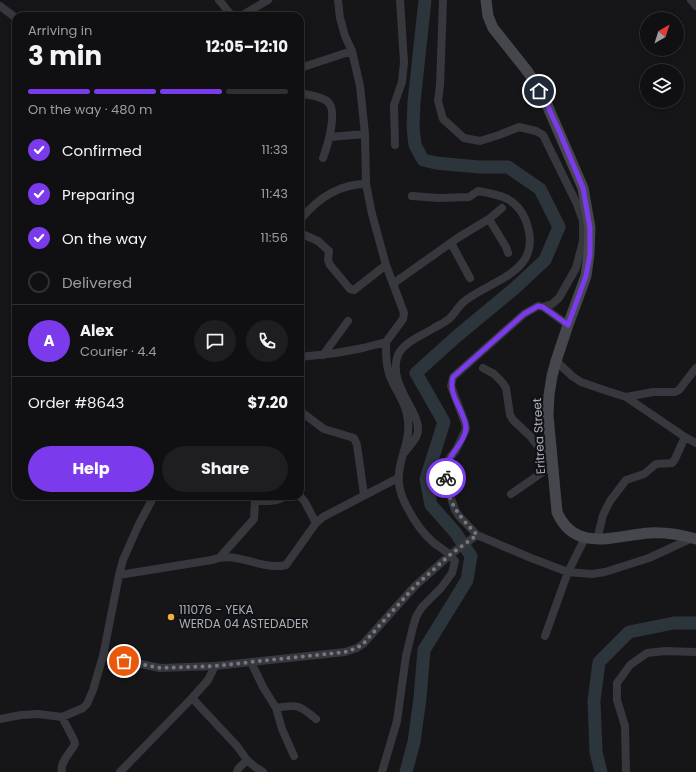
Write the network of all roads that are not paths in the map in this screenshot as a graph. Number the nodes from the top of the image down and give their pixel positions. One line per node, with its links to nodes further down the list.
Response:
1 (219, 0): 10 (street)
2 (268, 0): 11 (street)
3 (338, 0): 13 (street)
4 (400, 0): 18 (street)
5 (443, 0): 31 (street)
6 (486, 0): 35 (main road, Eritrea Street)
7 (691, 0): 9 (street)
8 (0, 6): 12 (street)
9 (696, 6)
10 (229, 12)
11 (248, 12)
12 (12, 15)
13 (352, 51): 14 (street); 16 (street)
14 (304, 67)
15 (304, 94): 17 (street)
16 (365, 134): 17 (street); 20 (street)
17 (330, 137): 19 (street)
18 (394, 145)
19 (323, 158)
20 (366, 184): 23 (street); 28 (street)
21 (412, 196): 46 (street)
22 (502, 208): 24 (street)
23 (304, 216)
24 (489, 219): 26 (street); 27 (street)
25 (304, 235): 28 (street)
26 (451, 243): 29 (street); 30 (street)
27 (508, 253)
28 (386, 265): 30 (street)
29 (470, 278)
30 (394, 283): 36 (street)
31 (552, 304): 32 (street); 33 (street)
32 (543, 307): 33 (street); 57 (street)
33 (553, 314): 35 (street)
34 (348, 321): 37 (street)
35 (568, 325): 39 (main road, Eritrea Street)
36 (386, 342): 37 (street); 46 (street)
37 (323, 354): 38 (street)
38 (304, 356)
39 (556, 361): 42 (street); 47 (main road, Eritrea Street)
40 (483, 368): 47 (street)
41 (696, 368): 42 (street)
42 (626, 397): 44 (street)
43 (304, 414): 50 (street)
44 (685, 437): 45 (street); 60 (street)
45 (696, 443)
46 (402, 456): 48 (street)
47 (553, 465): 49 (street); 58 (main road, Eritrea Street)
48 (398, 478): 50 (street); 61 (street)
49 (511, 494)
50 (364, 495): 56 (street)
51 (152, 500): 64 (street)
52 (254, 500): 62 (street)
53 (267, 500): 54 (street)
54 (278, 500)
55 (303, 500): 56 (street)
56 (316, 523): 62 (street)
57 (475, 537): 61 (street); 63 (street)
58 (585, 538): 60 (main road, Eritrea Street); 63 (street)
59 (694, 539): 60 (main road, Eritrea Street); 63 (street)
60 (597, 540)
61 (451, 554): 68 (street); 81 (street)
62 (220, 557): 64 (street)
63 (568, 572): 65 (street)
64 (119, 575): 67 (street)
65 (545, 636)
66 (696, 652): 82 (street)
67 (103, 656): 69 (street); 72 (street)
68 (251, 662): 69 (street); 71 (street)
69 (214, 666): 70 (street)
70 (192, 698): 76 (street); 77 (street)
71 (276, 708): 74 (street); 75 (street)
72 (62, 716): 73 (street); 78 (street)
73 (0, 719)
74 (316, 719)
75 (294, 756)
76 (247, 760): 79 (street); 80 (street)
77 (123, 771)
78 (62, 772)
79 (237, 772)
80 (263, 772)
81 (382, 772)
82 (626, 772)

